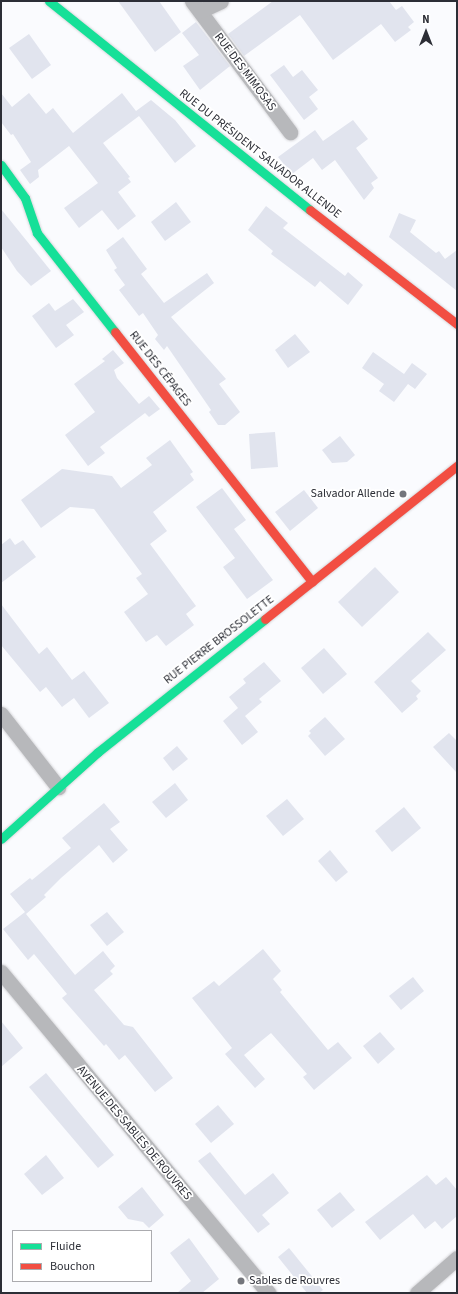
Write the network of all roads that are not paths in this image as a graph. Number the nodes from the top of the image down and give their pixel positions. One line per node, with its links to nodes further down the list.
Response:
1 (49, 1): 6 (street, RUE DU PRÉSIDENT SALVADOR ALLENDE)
2 (221, 1): 3 (street, RUE DES MIMOSAS)
3 (196, 6): 4 (street, RUE DES MIMOSAS)
4 (290, 132)
5 (1, 165): 8 (street, RUE DES CÉPAGES)
6 (457, 324)
7 (457, 466): 8 (street, RUE PIERRE BROSSOLETTE)
8 (312, 581): 10 (street, RUE PIERRE BROSSOLETTE)
9 (1, 714): 10 (street)
10 (58, 787): 11 (street, RUE PIERRE BROSSOLETTE)
11 (1, 839)
12 (1, 972): 14 (street, AVENUE DES SABLES DE ROUVRES)
13 (457, 1258): 15 (street)
14 (268, 1293)
15 (417, 1293)

